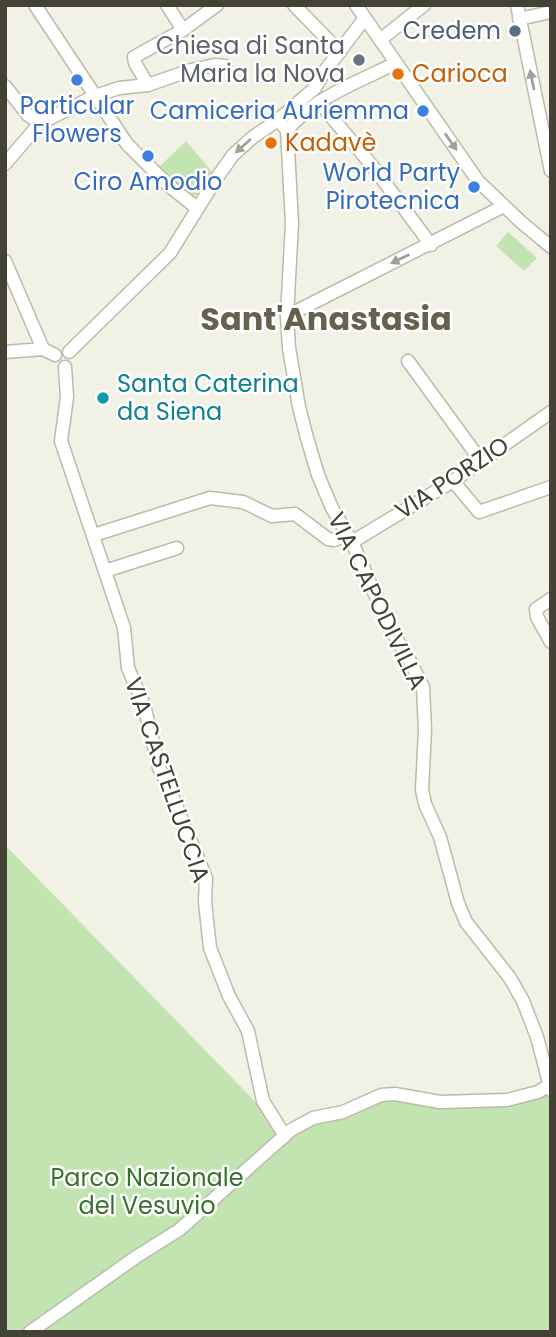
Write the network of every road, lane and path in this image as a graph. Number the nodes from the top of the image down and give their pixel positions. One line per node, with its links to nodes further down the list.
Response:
1 (35, 5): 18 (street)
2 (167, 5): 11 (street)
3 (217, 5): 11 (street)
4 (294, 5): 13 (street)
5 (356, 5): 9 (street)
6 (424, 5): 12 (street)
7 (517, 5): 10 (street)
8 (551, 12): 10 (street)
9 (365, 18): 12 (street); 13 (street)
10 (519, 19): 24 (street, one-way to 10)
11 (183, 30): 16 (street)
12 (380, 40): 14 (street)
13 (340, 52): 20 (street)
14 (396, 63): 19 (street); 25 (street, one-way to 25)
15 (225, 66): 16 (street)
16 (148, 85): 18 (street)
17 (5, 86): 21 (street)
18 (95, 96): 21 (street); 26 (street)
19 (319, 102): 22 (street); 27 (street)
20 (278, 120): 22 (street); 26 (street, one-way to 26)
21 (40, 123): 23 (street)
22 (287, 130): 30 (street, VIA CAPODIVILLA)
23 (5, 164)
24 (551, 171)
25 (504, 206): 27 (street); 28 (street)
26 (197, 208): 33 (street)
27 (431, 245): 30 (street, one-way to 30)
28 (551, 247)
29 (5, 261): 32 (street)
30 (287, 316): 41 (street, VIA CAPODIVILLA)
31 (5, 352): 32 (street)
32 (49, 352): 33 (street); 35 (street)
33 (69, 352): 35 (street, VIA CASTELLUCCIA)
34 (408, 361): 37 (street)
35 (65, 367): 40 (street, VIA CASTELLUCCIA)
36 (551, 412): 37 (street, VIA PORZIO)
37 (481, 461): 38 (street, VIA PORZIO)
38 (453, 481): 39 (street); 41 (street, VIA PORZIO)
39 (551, 487)
40 (94, 535): 41 (street); 43 (street, VIA CASTELLUCCIA)
41 (352, 542): 46 (street, VIA CAPODIVILLA)
42 (177, 548): 43 (street)
43 (105, 571): 47 (street, VIA CASTELLUCCIA)
44 (551, 599): 45 (street)
45 (551, 642)
46 (550, 1087): 47 (street)
47 (285, 1136): 48 (street)
48 (30, 1332)

